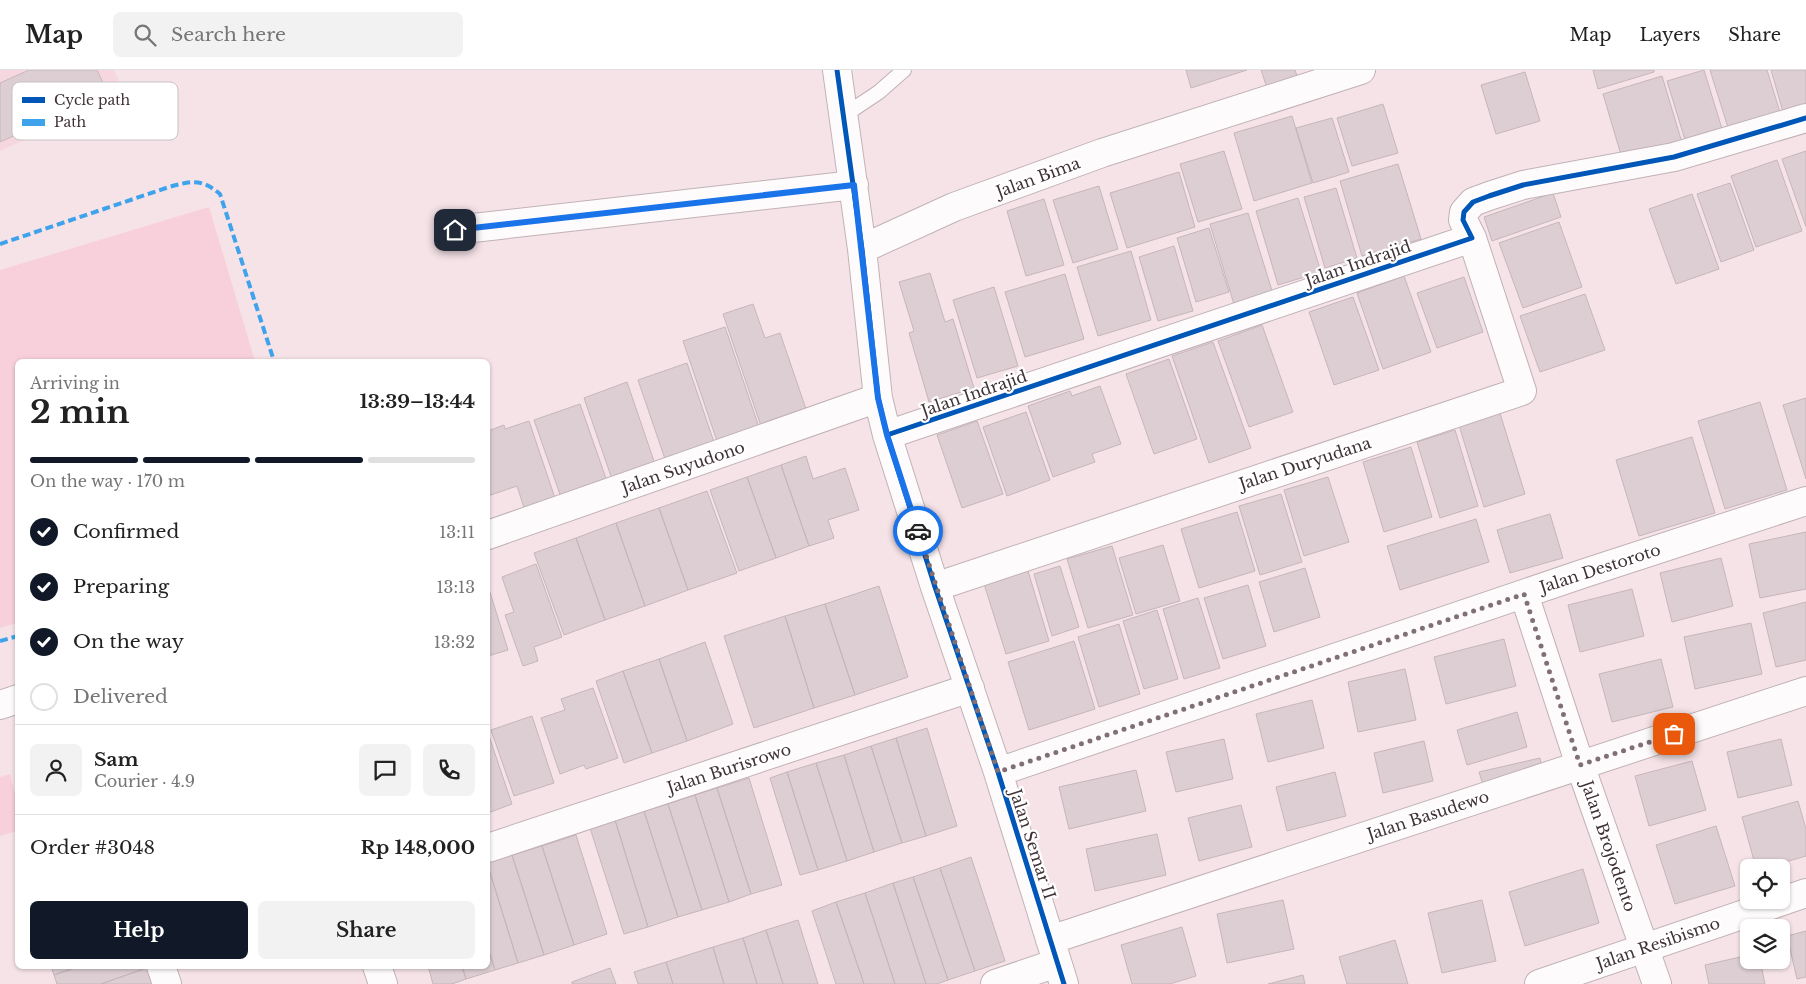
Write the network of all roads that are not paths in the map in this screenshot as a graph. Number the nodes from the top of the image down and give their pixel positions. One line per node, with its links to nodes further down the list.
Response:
1 (837, 70): 4 (street)
2 (904, 70): 4 (lane)
3 (1361, 70): 9 (street, Jalan Bima)
4 (843, 116): 6 (street)
5 (1806, 118): 8 (street)
6 (854, 185): 7 (street); 9 (street)
7 (455, 230)
8 (1472, 238): 11 (street, Jalan Indrajid); 14 (street, Jalan Duryudana)
9 (862, 249): 10 (street)
10 (878, 398): 11 (street, Jalan Semar II); 13 (street, Jalan Suyudono)
11 (887, 435): 14 (street, Jalan Semar II)
12 (1806, 501): 15 (street, Jalan Destoroto)
13 (490, 534)
14 (936, 587): 16 (street, Jalan Semar II)
15 (1524, 594): 20 (street, Jalan Brojodento); 21 (street, Jalan Destoroto)
16 (970, 688): 21 (street, Jalan Semar II); 22 (street, Jalan Burisrowo)
17 (1806, 691): 20 (street, Jalan Basudewo)
18 (15, 700): 19 (street)
19 (0, 705)
20 (1580, 765): 24 (street, Jalan Brojodento); 25 (street, Jalan Basudewo)
21 (998, 772): 25 (street, Jalan Semar II)
22 (490, 847)
23 (1806, 893): 24 (street, Jalan Resibismo)
24 (1644, 948): 31 (street, Jalan Resibismo); 32 (street, Jalan Brojodento)
25 (1057, 962): 30 (street, Jalan Basudewo)
26 (162, 969): 28 (street)
27 (378, 969): 29 (street)
28 (167, 984)
29 (383, 984)
30 (995, 984)
31 (1539, 984)
32 (1657, 984)

